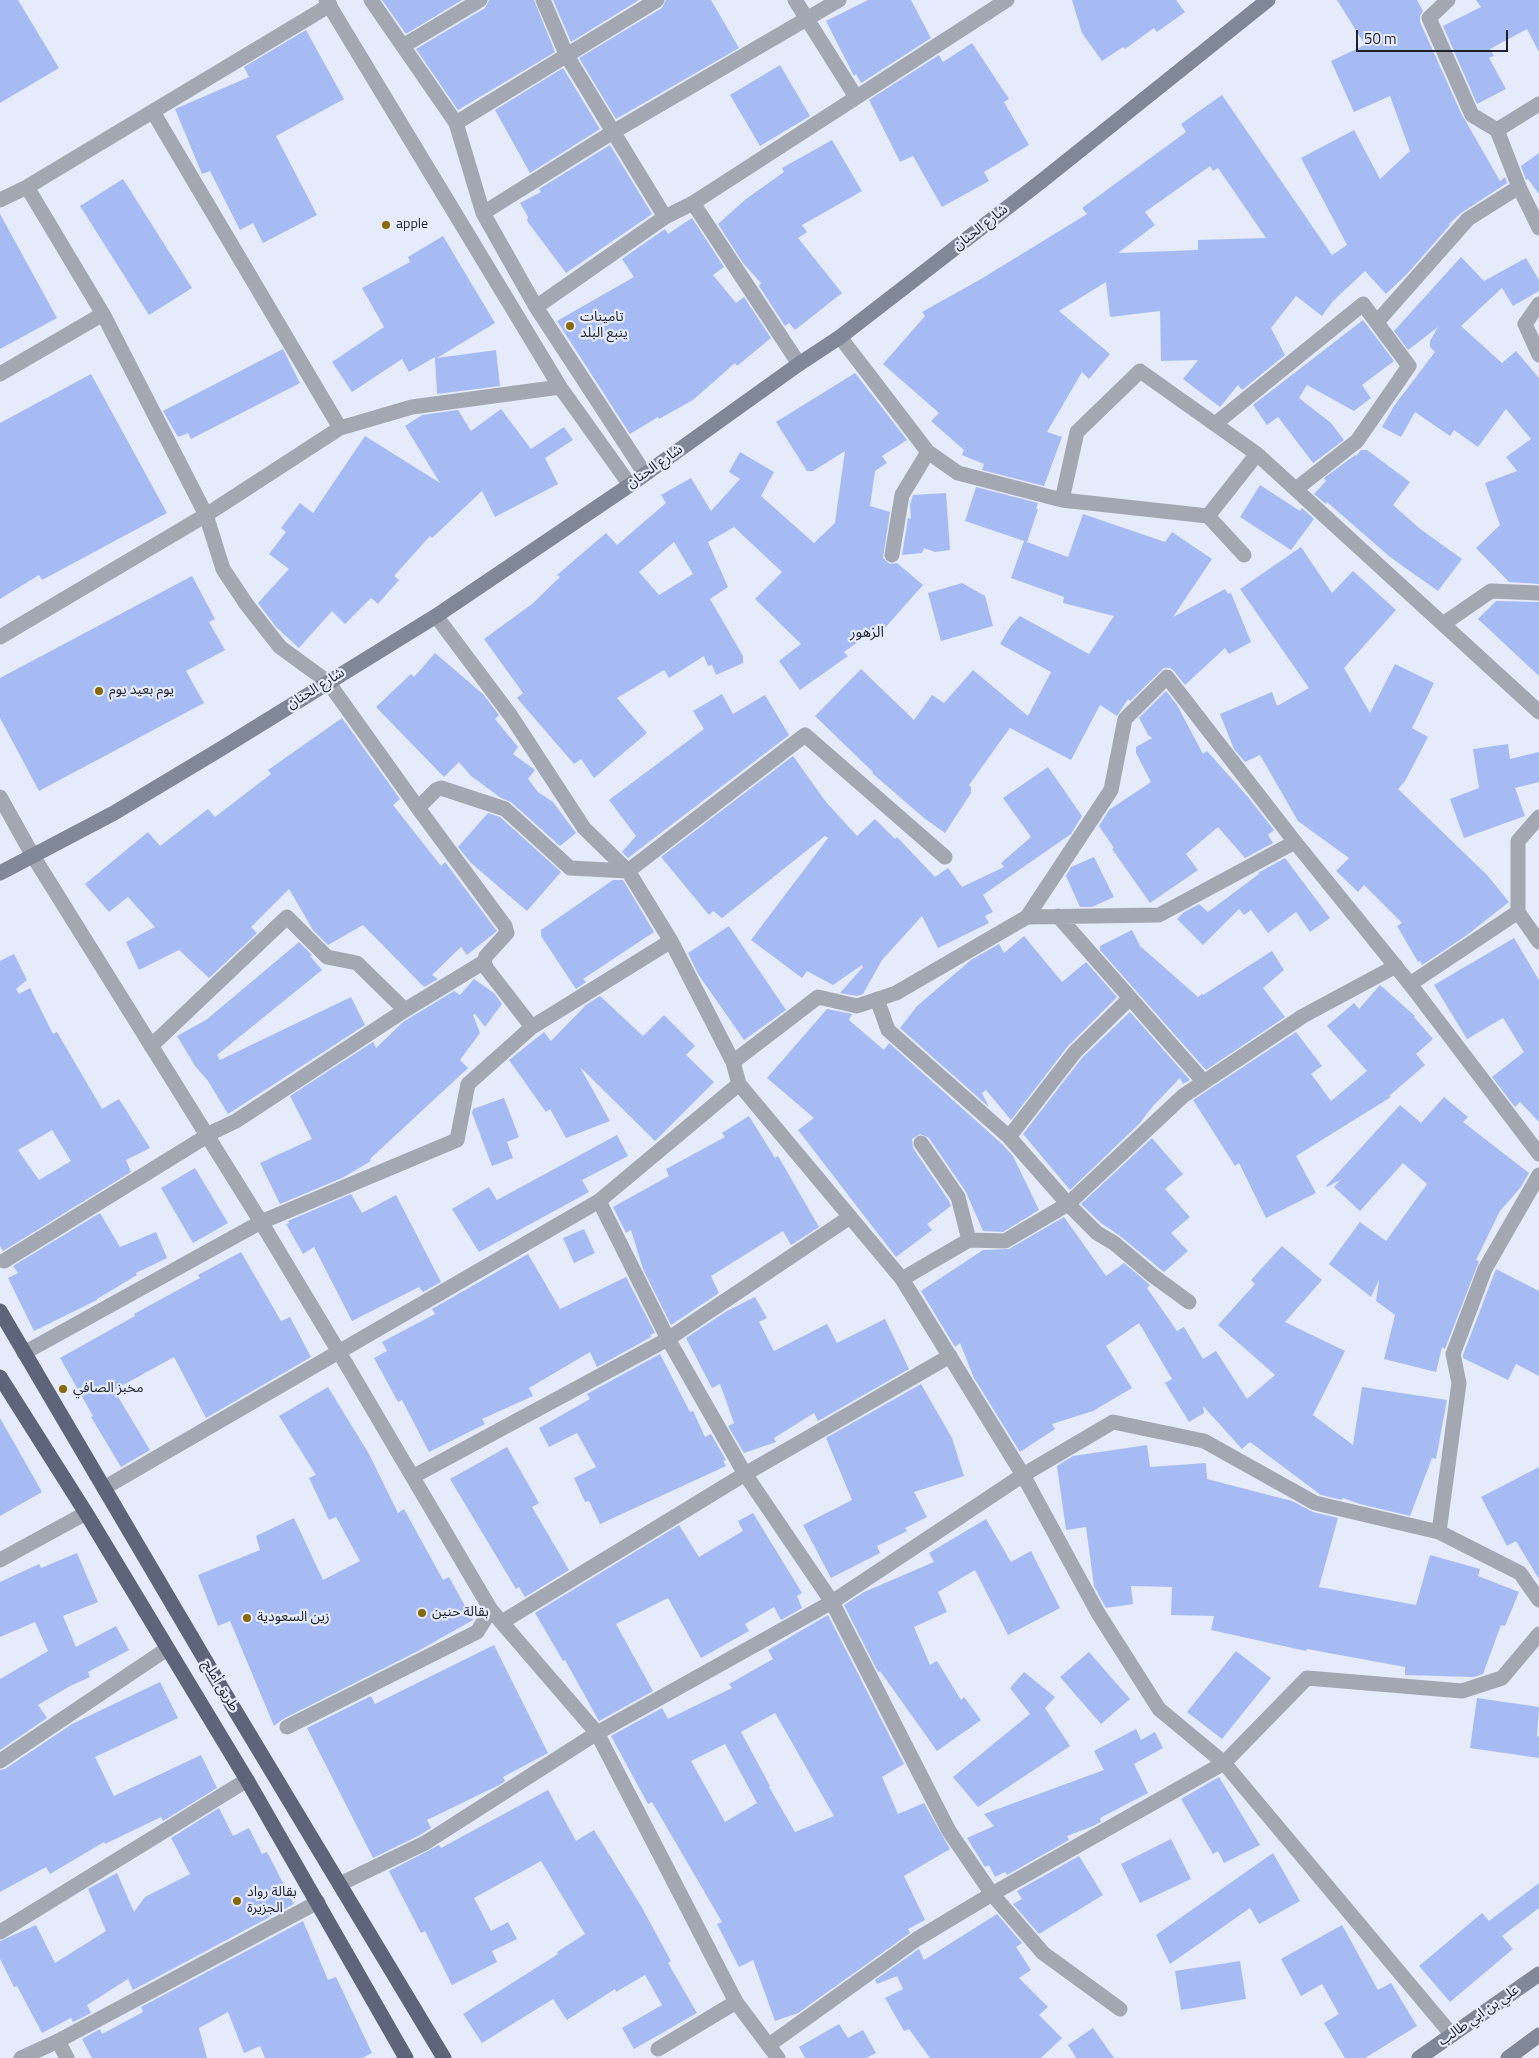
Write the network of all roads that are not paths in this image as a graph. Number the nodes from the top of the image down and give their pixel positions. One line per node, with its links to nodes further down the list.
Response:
1 (371, 0): 12 (street)
2 (480, 0): 12 (street)
3 (543, 0): 13 (street)
4 (657, 0): 13 (street)
5 (795, 0): 11 (street)
6 (839, 0): 11 (street)
7 (1007, 0): 14 (street)
8 (1448, 0): 18 (street)
9 (1260, 2): 31 (main road, شارع الحنان)
10 (328, 3): 16 (street); 35 (street)
11 (807, 19): 14 (street); 19 (street)
12 (403, 46): 17 (street)
13 (567, 56): 17 (street); 19 (street)
14 (856, 97): 23 (street)
15 (1539, 104): 18 (street)
16 (153, 112): 20 (street); 37 (street)
17 (456, 122): 24 (street)
18 (1497, 130): 21 (street)
19 (614, 132): 24 (street); 25 (street)
20 (27, 187): 22 (street); 29 (street)
21 (1519, 187): 26 (street); 30 (street)
22 (0, 200)
23 (693, 203): 25 (street); 33 (street)
24 (483, 213): 28 (street)
25 (665, 217): 28 (street)
26 (1539, 228)
27 (1539, 304): 32 (street)
28 (536, 307): 40 (street)
29 (103, 314): 34 (street); 44 (street)
30 (1377, 322): 36 (street); 42 (street)
31 (840, 337): 33 (main road, شارع الحنان); 38 (street)
32 (1539, 355)
33 (799, 364): 40 (main road, شارع الحنان)
34 (0, 374)
35 (560, 387): 37 (street); 41 (street)
36 (1215, 424): 39 (street); 43 (street)
37 (340, 428): 44 (street)
38 (928, 452): 43 (street); 46 (street)
39 (1257, 454): 42 (street); 45 (street)
40 (645, 474): 41 (main road, شارع الحنان)
41 (630, 485): 49 (main road, شارع الحنان)
42 (1296, 489): 50 (street)
43 (1062, 500): 45 (street)
44 (206, 515): 51 (street); 52 (street)
45 (1208, 516): 47 (street)
46 (892, 555)
47 (1244, 555)
48 (1539, 593): 50 (street)
49 (436, 616): 52 (main road, شارع الحنان); 60 (street)
50 (1443, 624): 53 (street)
51 (0, 636)
52 (328, 682): 55 (street); 58 (main road, شارع الحنان)
53 (1539, 712)
54 (0, 797): 58 (street)
55 (418, 808): 60 (street); 67 (street)
56 (1539, 817): 62 (street)
57 (1294, 842): 63 (street); 64 (street); 68 (street)
58 (33, 856): 61 (main road, شارع الحنان); 74 (street)
59 (945, 857): 60 (street)
60 (628, 871): 65 (street)
61 (0, 873)
62 (1518, 912): 66 (street); 69 (street)
63 (1058, 916): 64 (street); 70 (street)
64 (1027, 917): 71 (street)
65 (671, 941): 73 (street); 75 (street)
66 (1539, 942)
67 (484, 962): 72 (street); 73 (street)
68 (1396, 966): 69 (street); 76 (street)
69 (1410, 984): 81 (street)
70 (1130, 998): 76 (street); 79 (street)
71 (877, 999): 75 (street); 79 (street)
72 (405, 1010): 74 (street); 78 (street)
73 (532, 1027): 86 (street)
74 (151, 1046): 78 (street)
75 (733, 1062): 77 (street)
76 (1204, 1082): 84 (street)
77 (739, 1084): 83 (street); 85 (street)
78 (208, 1137): 86 (street); 88 (street)
79 (1009, 1137): 84 (street)
80 (921, 1143): 87 (street)
81 (1539, 1154)
82 (1539, 1175): 102 (street)
83 (599, 1201): 92 (street); 93 (street)
84 (1068, 1204): 87 (street); 90 (street)
85 (850, 1218): 89 (street); 92 (street)
86 (261, 1222): 93 (street); 94 (street)
87 (969, 1240): 89 (street)
88 (4, 1261)
89 (902, 1279): 95 (street)
90 (1189, 1302)
91 (0, 1311): 94 (highway, طريق أملج)
92 (668, 1339): 97 (street); 99 (street)
93 (339, 1352): 99 (street); 100 (street)
94 (24, 1353): 100 (highway, طريق أملج)
95 (950, 1356): 97 (street); 98 (street)
96 (1, 1379): 101 (highway, طريق أملج)
97 (745, 1474): 105 (street); 107 (street)
98 (1023, 1475): 102 (street); 105 (street); 113 (street)
99 (414, 1476): 106 (street)
100 (104, 1488): 115 (highway, طريق أملج)
101 (86, 1513): 103 (street); 109 (highway, طريق أملج)
102 (1439, 1532): 104 (street)
103 (0, 1560)
104 (1539, 1600)
105 (832, 1602): 111 (street); 116 (street)
106 (491, 1610): 107 (street); 110 (street)
107 (502, 1622): 111 (street)
108 (1539, 1634): 113 (street)
109 (167, 1649): 112 (street); 114 (highway, طريق أملج)
110 (287, 1727)
111 (597, 1733): 115 (street); 120 (street)
112 (0, 1761)
113 (1224, 1762): 116 (street); 122 (street)
114 (247, 1780): 117 (highway, طريق أملج); 118 (street)
115 (340, 1884): 131 (highway, طريق أملج)
116 (992, 1894): 121 (street); 125 (street)
117 (318, 1902): 124 (street); 127 (highway, طريق أملج)
118 (0, 1932)
119 (1539, 1974): 122 (main road, علي بن ابي طالب)
120 (736, 2002): 125 (street); 126 (street)
121 (1120, 2009)
122 (1452, 2035): 133 (main road, علي بن ابي طالب)
123 (1539, 2035): 128 (main road)
124 (58, 2041): 129 (street); 130 (street)
125 (769, 2044): 132 (street)
126 (658, 2049)
127 (401, 2056)
128 (1512, 2057)
129 (21, 2058)
130 (66, 2058)
131 (444, 2058)
132 (778, 2058)
133 (1419, 2058)

